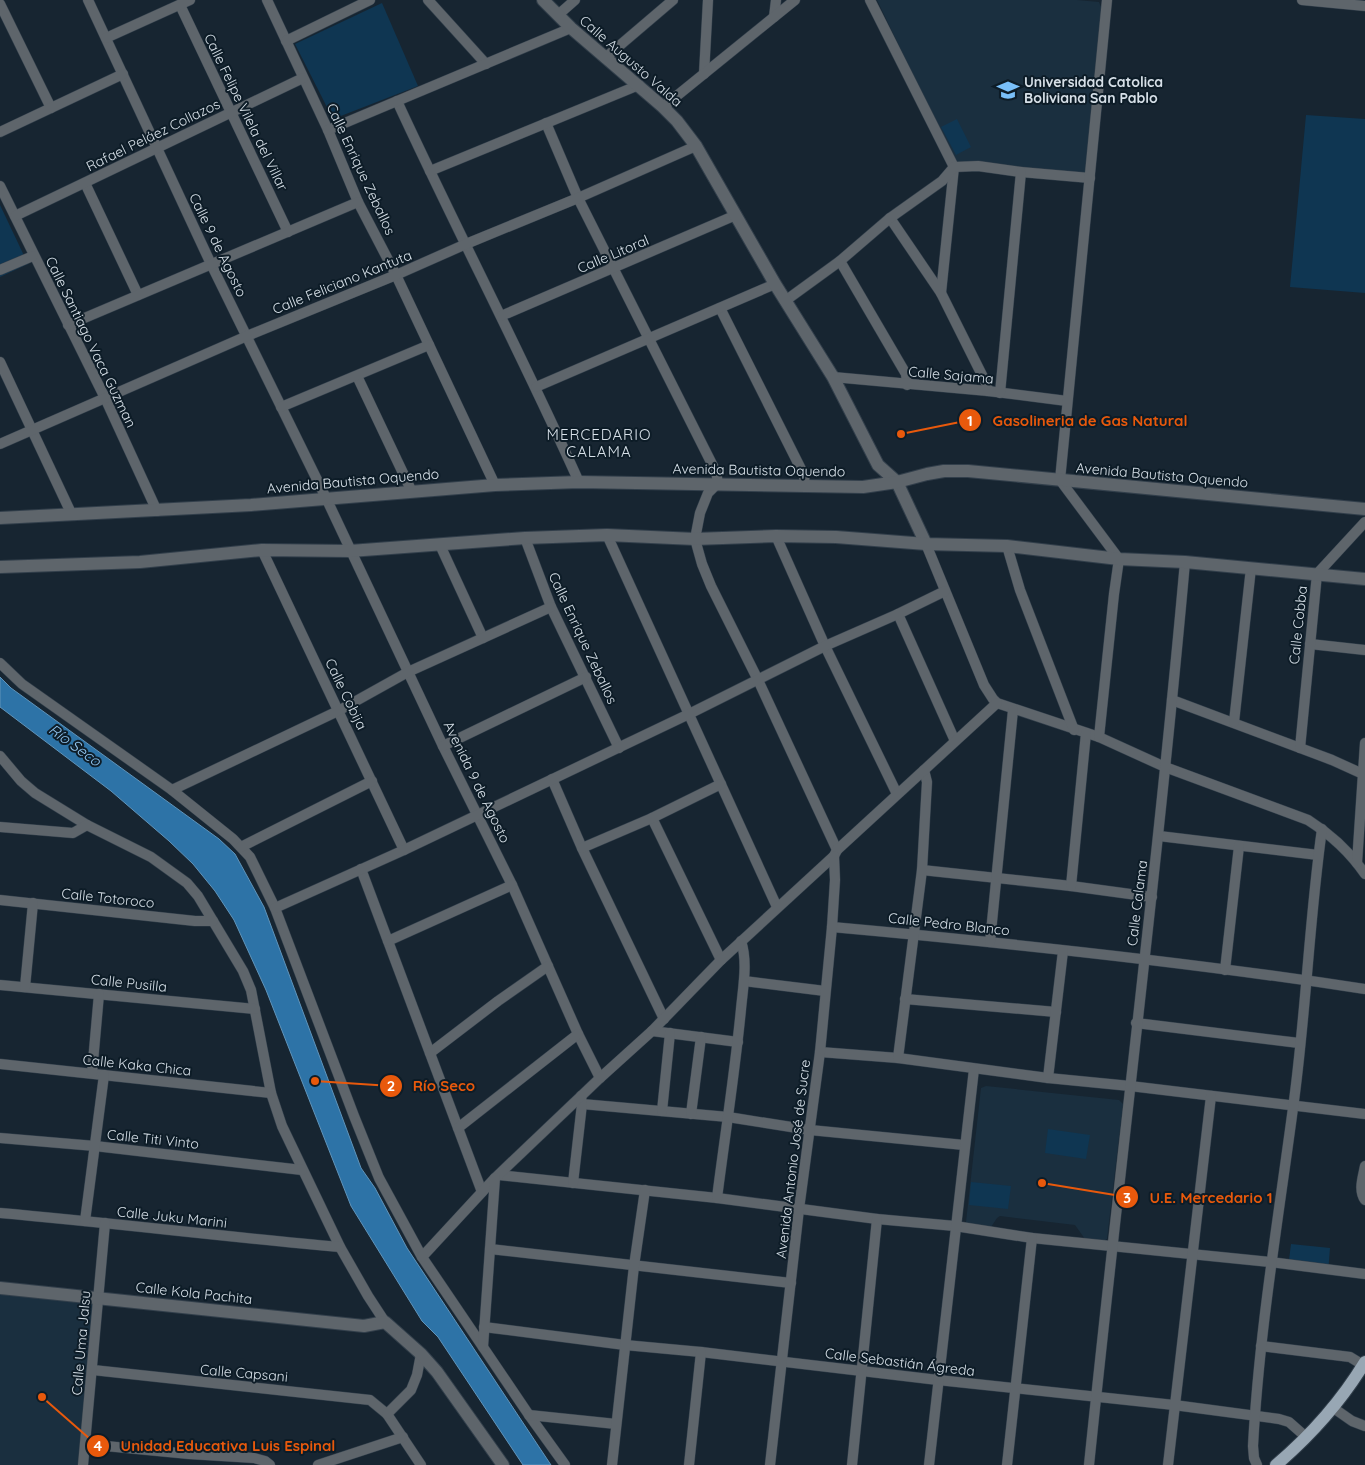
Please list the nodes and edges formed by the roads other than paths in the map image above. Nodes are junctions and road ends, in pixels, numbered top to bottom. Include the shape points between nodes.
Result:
1 (88, 0) edge
2 (190, 0) edge
3 (267, 0) edge
4 (370, 0) edge
5 (428, 0) edge
6 (543, 0) edge
7 (575, 0) edge
8 (673, 0) edge
9 (708, 0) edge
10 (776, 0) edge
11 (795, 0) edge
12 (870, 0) edge
13 (1107, 0) edge
14 (1302, 0) edge
15 (0, 1) edge
16 (356, 3) edge
17 (180, 5) junction
18 (1365, 6) edge
19 (558, 15) junction
20 (774, 17) junction
21 (571, 28) junction
22 (106, 38) junction
23 (286, 41) junction
24 (605, 58) junction
25 (486, 64) junction
26 (123, 74) junction
27 (704, 74) junction
28 (303, 78) junction
29 (639, 85) junction
30 (398, 101) junction
31 (663, 107) junction
32 (51, 108) junction
33 (232, 112) junction
34 (546, 123) junction
35 (328, 130) junction
36 (0, 132) edge
37 (696, 146) junction
38 (157, 148) junction
39 (954, 167) junction
40 (430, 171) junction
41 (1022, 172) junction
42 (1090, 178) junction
43 (85, 182) junction
44 (0, 186) edge
45 (578, 198) junction
46 (358, 202) junction
47 (736, 215) junction
48 (14, 216) junction
49 (890, 218) junction
50 (288, 232) junction
51 (466, 244) junction
52 (33, 256) junction
53 (840, 261) junction
54 (211, 264) junction
55 (613, 269) junction
56 (0, 270) edge
57 (396, 275) junction
58 (775, 284) junction
59 (941, 293) junction
60 (138, 295) junction
61 (786, 301) junction
62 (720, 308) junction
63 (501, 316) junction
64 (68, 325) junction
65 (247, 336) junction
66 (648, 337) junction
67 (429, 345) junction
68 (0, 362) edge
69 (357, 376) junction
70 (833, 377) junction
71 (907, 385) junction
72 (536, 386) junction
73 (988, 391) junction
74 (1000, 393) junction
75 (105, 398) junction
76 (1067, 401) junction
77 (281, 407) junction
78 (33, 430) junction
79 (0, 444) edge
80 (1060, 480) junction
81 (579, 482) junction
82 (897, 482) junction
83 (718, 483) junction
84 (495, 484) junction
85 (805, 486) junction
86 (412, 492) junction
87 (327, 500) junction
88 (1365, 509) edge
89 (157, 511) junction
90 (72, 515) junction
91 (0, 518) edge
92 (1365, 522) edge
93 (607, 535) junction
94 (776, 536) junction
95 (525, 538) junction
96 (695, 539) junction
97 (926, 544) junction
98 (440, 545) junction
99 (1007, 546) junction
100 (262, 550) junction
101 (350, 551) junction
102 (1119, 559) junction
103 (1185, 562) junction
104 (0, 567) edge
105 (1250, 568) junction
106 (1317, 574) junction
107 (1365, 579) edge
108 (945, 591) junction
109 (551, 607) junction
110 (898, 614) junction
111 (483, 638) junction
112 (1310, 644) junction
113 (825, 646) junction
114 (1365, 650) edge
115 (0, 663) edge
116 (408, 672) junction
117 (586, 677) junction
118 (758, 680) junction
119 (1172, 700) junction
120 (997, 703) junction
121 (1013, 710) junction
122 (338, 711) junction
123 (689, 714) junction
124 (1234, 722) junction
125 (1074, 730) junction
126 (1086, 733) junction
127 (1099, 737) junction
128 (955, 741) junction
129 (1365, 743) edge
130 (443, 746) junction
131 (619, 748) junction
132 (1300, 748) junction
133 (0, 756) edge
134 (1165, 767) junction
135 (924, 770) junction
136 (1364, 775) edge
137 (552, 779) junction
138 (372, 781) junction
139 (721, 784) junction
140 (172, 790) junction
141 (897, 794) junction
142 (478, 814) junction
143 (652, 818) junction
144 (87, 824) junction
145 (0, 827) edge
146 (1322, 829) junction
147 (1159, 836) junction
148 (1239, 846) junction
149 (241, 847) junction
150 (582, 848) junction
151 (404, 850) junction
152 (836, 853) junction
153 (1318, 855) junction
154 (1357, 863) junction
155 (361, 869) junction
156 (922, 870) junction
157 (1365, 874) edge
158 (997, 878) junction
159 (512, 885) junction
160 (1071, 886) junction
161 (1152, 897) junction
162 (0, 900) edge
163 (33, 903) junction
164 (777, 907) junction
165 (275, 908) junction
166 (213, 921) junction
167 (832, 927) junction
168 (914, 934) junction
169 (388, 941) junction
170 (742, 941) junction
171 (990, 942) junction
172 (1063, 951) junction
173 (721, 960) junction
174 (1144, 960) junction
175 (548, 966) junction
176 (1226, 970) junction
177 (744, 980) junction
178 (1307, 980) junction
179 (0, 985) edge
180 (25, 987) junction
181 (1365, 989) edge
182 (825, 991) junction
183 (99, 994) junction
184 (905, 999) junction
185 (255, 1009) junction
186 (1056, 1012) junction
187 (664, 1018) junction
188 (1136, 1023) junction
189 (652, 1031) junction
190 (670, 1033) junction
191 (578, 1034) junction
192 (701, 1037) junction
193 (738, 1042) junction
194 (1299, 1043) junction
195 (820, 1052) junction
196 (430, 1053) junction
197 (898, 1058) junction
198 (0, 1064) edge
199 (974, 1069) junction
200 (92, 1073) junction
201 (104, 1075) junction
202 (600, 1078) junction
203 (1048, 1078) junction
204 (1130, 1086) junction
205 (271, 1093) junction
206 (1211, 1096) junction
207 (582, 1100) junction
208 (1293, 1106) junction
209 (662, 1111) junction
210 (691, 1114) junction
211 (1365, 1114) edge
212 (728, 1117) junction
213 (458, 1128) junction
214 (810, 1130) junction
215 (0, 1138) edge
216 (964, 1145) junction
217 (95, 1146) junction
218 (1365, 1166) edge
219 (302, 1170) junction
220 (497, 1176) junction
221 (573, 1183) junction
222 (645, 1190) junction
223 (482, 1192) junction
224 (718, 1198) junction
225 (1365, 1200) edge
226 (799, 1209) junction
227 (0, 1213) edge
228 (878, 1219) junction
229 (85, 1221) junction
230 (105, 1223) junction
231 (955, 1226) junction
232 (1032, 1238) junction
233 (340, 1247) junction
234 (1112, 1247) junction
235 (490, 1249) junction
236 (1193, 1255) junction
237 (422, 1257) junction
238 (1270, 1262) junction
239 (634, 1266) junction
240 (1365, 1274) edge
241 (791, 1283) junction
242 (0, 1288) edge
243 (99, 1297) junction
244 (385, 1322) junction
245 (484, 1327) junction
246 (625, 1346) junction
247 (1261, 1346) junction
248 (483, 1347) junction
249 (701, 1352) junction
250 (421, 1354) junction
251 (783, 1362) junction
252 (1364, 1363) edge
253 (93, 1370) junction
254 (861, 1370) junction
255 (938, 1380) junction
256 (1016, 1389) junction
257 (1096, 1398) junction
258 (1174, 1405) junction
259 (1332, 1407) junction
260 (387, 1414) junction
261 (529, 1415) junction
262 (1254, 1416) junction
263 (616, 1424) junction
264 (1365, 1426) edge
265 (403, 1437) junction
266 (1306, 1437) junction
267 (85, 1444) junction
268 (83, 1465) edge
269 (270, 1465) edge
270 (318, 1465) edge
271 (421, 1465) edge
272 (503, 1465) edge
273 (566, 1465) edge
274 (612, 1465) edge
275 (689, 1465) edge
276 (770, 1465) edge
277 (852, 1465) edge
278 (928, 1465) edge
279 (1007, 1465) edge
280 (1089, 1465) edge
281 (1168, 1465) edge
282 (1257, 1465) edge
283 (1276, 1465) edge

1 - 22 street, Calle 9 de Agosto
2 - 17 street
3 - 23 street, Calle Enrique Zeballos
4 - 16 street
5 - 25 street
6 - 19 street, Calle Augusto Valda
7 - 19 street
8 - 24 street
9 - 27 street
10 - 20 street
11 - 20 street
12 - 39 street
13 - 42 street
14 - 18 street
15 - 32 street
16 - 23 street
17 - 22 street
17 - 33 street, Calle Felipe Vilela del Villar
19 - 21 street, Calle Augusto Valda
20 - 27 street
21 - 24 street, Calle Augusto Valda
21 - 25 street
22 - 26 street, Calle 9 de Agosto
23 - 28 street, Calle Enrique Zeballos
24 - 29 street, Calle Augusto Valda
25 - 30 street
26 - 32 street
26 - 38 street, Calle 9 de Agosto
27 - 31 street
28 - 33 street, Rafael Peláez Collazos
28 - 35 street, Calle Enrique Zeballos
29 - 31 street, Calle Augusto Valda
29 - 34 street
30 - 35 street
30 - 40 street
31 - 37 street, Calle Augusto Valda
32 - 36 street
33 - 38 street, Rafael Peláez Collazos
33 - 50 street, Calle Felipe Vilela del Villar
34 - 40 street
34 - 45 street
35 - 46 street, Calle Enrique Zeballos
37 - 45 street, Calle Feliciano Kantuta
37 - 47 street, Calle Augusto Valda
38 - 43 street, Rafael Peláez Collazos
38 - 54 street, Calle 9 de Agosto
39 - 41 street via 978,166
39 - 49 street via 942,180
39 - 59 street
40 - 51 street
41 - 42 street
41 - 74 street
42 - 76 street
43 - 48 street, Rafael Peláez Collazos
43 - 60 street
44 - 48 street, Calle Santiago Vaca Guzman
45 - 51 street, Calle Feliciano Kantuta
45 - 55 street
46 - 50 street
46 - 57 street, Calle Enrique Zeballos
47 - 55 street, Calle Litoral
47 - 58 street, Calle Augusto Valda
48 - 52 street, Calle Santiago Vaca Guzman
49 - 53 street
49 - 59 street
50 - 54 street
51 - 57 street, Calle Feliciano Kantuta
51 - 63 street
52 - 56 street
52 - 64 street, Calle Santiago Vaca Guzman
53 - 61 street
53 - 71 street via 906,374
54 - 60 street
54 - 65 street, Calle 9 de Agosto
55 - 63 street, Calle Litoral
55 - 66 street
57 - 65 street, Calle Feliciano Kantuta
57 - 67 street, Calle Enrique Zeballos
58 - 61 street, Calle Augusto Valda
58 - 62 street
59 - 73 street
60 - 64 street
61 - 70 street, Calle Augusto Valda
62 - 66 street
62 - 85 street via 804,475
63 - 72 street
64 - 75 street, Calle Santiago Vaca Guzman
65 - 75 street, Calle Feliciano Kantuta
65 - 77 street, Calle 9 de Agosto
66 - 72 street
66 - 83 street via 716,472
67 - 69 street
67 - 84 street, Calle Enrique Zeballos
68 - 78 street
69 - 77 street
69 - 86 street
70 - 71 street, Calle Sajama
70 - 82 street, Calle Augusto Valda via 878,465
71 - 73 street, Calle Sajama
72 - 81 street
73 - 74 street, Calle Sajama
74 - 76 street, Calle Sajama
75 - 78 street, Calle Feliciano Kantuta
75 - 89 street, Calle Santiago Vaca Guzman
76 - 80 street
77 - 87 street, Calle 9 de Agosto
78 - 79 street, Calle Feliciano Kantuta
78 - 90 street
80 - 82 street, Avenida Bautista Oquendo via 944,471
80 - 88 street, Avenida Bautista Oquendo
80 - 102 street
81 - 83 street, Avenida Bautista Oquendo
81 - 84 street, Avenida Bautista Oquendo
82 - 85 street, Avenida Bautista Oquendo via 863,487
82 - 97 street
83 - 85 street, Avenida Bautista Oquendo
83 - 96 street via 708,493
84 - 86 street, Avenida Bautista Oquendo
86 - 87 street, Avenida Bautista Oquendo
87 - 89 street, Avenida Bautista Oquendo
87 - 101 street, Avenida 9 de Agosto
89 - 90 street, Avenida Bautista Oquendo
90 - 91 street, Avenida Bautista Oquendo
92 - 106 street, Calle Cobba
93 - 95 street
93 - 96 street
93 - 123 street
94 - 96 street
94 - 97 street
94 - 113 street
95 - 98 street
95 - 109 street, Calle Enrique Zeballos
96 - 118 street via 711,586
97 - 99 street
97 - 108 street
98 - 101 street
98 - 111 street
99 - 102 street
99 - 125 street via 1020,590
100 - 101 street
100 - 104 street via 140,562
100 - 122 street, Calle Cobija
101 - 116 street, Avenida 9 de Agosto
102 - 103 street
102 - 127 street
103 - 105 street
103 - 119 street, Calle Calama
105 - 106 street
105 - 124 street
106 - 107 street
106 - 112 street, Calle Cobba
108 - 110 street
108 - 120 street via 984,685
109 - 111 street
109 - 117 street, Calle Enrique Zeballos
110 - 113 street
110 - 128 street
111 - 116 street
112 - 114 street
112 - 132 street, Calle Cobba
113 - 118 street
113 - 141 street
115 - 140 street via 22,684
116 - 122 street
116 - 130 street, Avenida 9 de Agosto
117 - 130 street
117 - 131 street, Calle Enrique Zeballos
118 - 123 street
118 - 152 street
119 - 124 street
119 - 134 street, Calle Calama
120 - 121 street
120 - 128 street
121 - 125 street
121 - 158 street
122 - 138 street, Calle Cobija
122 - 140 street
123 - 131 street
123 - 139 street
124 - 132 street
125 - 126 street
126 - 127 street
126 - 160 street
127 - 134 street
128 - 135 street
129 - 136 street
130 - 142 street, Avenida 9 de Agosto
131 - 137 street
132 - 136 street
133 - 144 street via 36,793
134 - 146 street via 1308,820
134 - 147 street, Calle Calama
135 - 141 street
135 - 156 street via 927,782
136 - 154 street
137 - 142 street
137 - 150 street
138 - 149 street
138 - 151 street, Calle Cobija
139 - 143 street
139 - 164 street
140 - 149 street
141 - 152 street
142 - 151 street
142 - 159 street, Avenida 9 de Agosto
143 - 150 street
143 - 173 street
144 - 145 street via 73,833
144 - 166 street via 172,871 198,896
146 - 153 street
146 - 154 street
147 - 148 street
147 - 161 street, Calle Calama
148 - 153 street
148 - 176 street
149 - 165 street via 250,857
150 - 187 street
151 - 155 street
152 - 164 street
152 - 167 street, Avenida Antonio José de Sucre
153 - 178 street
154 - 157 street
155 - 165 street
155 - 169 street
156 - 158 street
156 - 168 street
158 - 160 street
158 - 171 street
159 - 169 street
159 - 175 street, Avenida 9 de Agosto
160 - 161 street
161 - 174 street, Calle Calama
162 - 163 street, Calle Totoroco
163 - 166 street, Calle Totoroco
163 - 180 street
164 - 170 street
165 - 237 street via 379,1178
166 - 185 street via 243,971 252,990
167 - 168 street, Calle Pedro Blanco
167 - 182 street, Avenida Antonio José de Sucre
168 - 171 street, Calle Pedro Blanco
168 - 184 street
169 - 196 street
170 - 173 street
170 - 177 street
171 - 172 street, Calle Pedro Blanco
172 - 174 street, Calle Pedro Blanco
172 - 186 street
173 - 187 street
174 - 176 street, Calle Pedro Blanco
174 - 188 street, Calle Calama
175 - 191 street, Avenida 9 de Agosto
175 - 196 street
176 - 178 street, Calle Pedro Blanco
177 - 182 street
177 - 193 street
178 - 181 street, Calle Pedro Blanco
178 - 194 street
179 - 180 street, Calle Pusilla
180 - 183 street, Calle Pusilla
182 - 195 street, Avenida Antonio José de Sucre
183 - 185 street, Calle Pusilla
183 - 200 street
184 - 186 street
184 - 197 street
185 - 205 street
186 - 203 street
187 - 189 street
188 - 194 street
188 - 204 street, Calle Calama
189 - 190 street
189 - 202 street
190 - 192 street
190 - 209 street
191 - 202 street, Avenida 9 de Agosto
191 - 213 street
192 - 193 street
192 - 210 street
193 - 212 street
194 - 208 street
195 - 197 street
195 - 214 street, Avenida Antonio José de Sucre
196 - 213 street
197 - 199 street
198 - 200 street, Calle Kaka Chica
199 - 203 street
199 - 216 street
200 - 201 street, Calle Kaka Chica
201 - 205 street, Calle Kaka Chica
201 - 217 street
202 - 207 street
203 - 204 street
204 - 206 street
204 - 234 street, Calle Calama
205 - 219 street
206 - 208 street
206 - 236 street
207 - 209 street
207 - 220 street
207 - 221 street
208 - 211 street
208 - 238 street
209 - 210 street
210 - 212 street
212 - 214 street
212 - 224 street
213 - 223 street
214 - 216 street
214 - 226 street, Avenida Antonio José de Sucre
215 - 217 street, Calle Titi Vinto
216 - 231 street
217 - 219 street, Calle Titi Vinto
217 - 229 street
218 - 225 street via 1362,1195
219 - 233 street
220 - 221 street
220 - 223 street
220 - 235 street
221 - 222 street
222 - 224 street
222 - 239 street
223 - 237 street
224 - 226 street
226 - 228 street
226 - 241 street, Avenida Antonio José de Sucre
227 - 229 street, Calle Juku Marini
228 - 231 street
228 - 254 street
229 - 230 street, Calle Juku Marini
230 - 233 street, Calle Juku Marini
230 - 243 street, Calle Uma Jalsu
231 - 232 street
231 - 255 street
232 - 234 street
232 - 256 street
233 - 244 street
234 - 236 street
234 - 257 street, Calle Calama
235 - 239 street
235 - 245 street
236 - 238 street
236 - 258 street
237 - 248 street
238 - 240 street
238 - 247 street
239 - 241 street
239 - 246 street
241 - 251 street, Avenida Antonio José de Sucre
242 - 243 street, Calle Kola Pachita
243 - 244 street, Calle Kola Pachita via 364,1326
243 - 253 street, Calle Uma Jalsu
244 - 250 street
245 - 246 street, Calle Sebastián Ágreda
245 - 248 street
246 - 249 street, Calle Sebastián Ágreda
246 - 263 street
247 - 252 street via 1350,1357
247 - 262 street
248 - 261 street
249 - 251 street, Calle Sebastián Ágreda
249 - 275 street
250 - 260 street via 411,1390
250 - 272 street via 438,1372
251 - 254 street, Calle Sebastián Ágreda
251 - 276 street, Avenida Antonio José de Sucre
252 - 259 main road
253 - 260 street, Calle Capsani via 370,1400
253 - 267 street, Calle Uma Jalsu
254 - 255 street, Calle Sebastián Ágreda
254 - 277 street
255 - 256 street, Calle Sebastián Ágreda
255 - 278 street
256 - 257 street, Calle Sebastián Ágreda
256 - 279 street
257 - 258 street, Calle Sebastián Ágreda
257 - 280 street, Calle Calama
258 - 262 street, Calle Sebastián Ágreda
258 - 281 street
259 - 264 street
259 - 266 main road
260 - 265 street, Calle Capsani
261 - 263 street
261 - 273 street
262 - 266 street, Calle Sebastián Ágreda via 1289,1422
262 - 282 street via 1253,1446
263 - 274 street
265 - 270 street
265 - 271 street, Calle Capsani
266 - 283 main road
267 - 268 street, Calle Uma Jalsu
267 - 269 street via 254,1458

